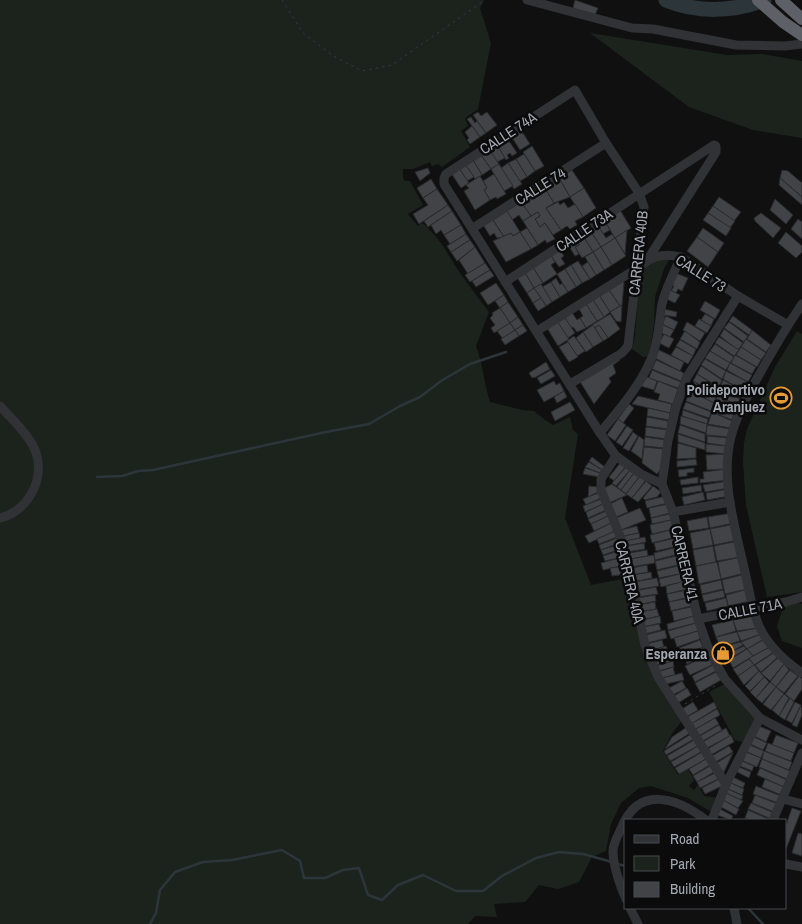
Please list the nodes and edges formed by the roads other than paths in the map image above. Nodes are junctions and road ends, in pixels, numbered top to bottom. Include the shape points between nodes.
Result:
1 (527, 0) edge
2 (758, 0) edge
3 (781, 0) edge
4 (797, 15) edge
5 (802, 35) edge
6 (802, 44) edge
7 (575, 90) joint
8 (606, 144) junction
9 (639, 193) junction
10 (472, 228) junction
11 (681, 257) junction
12 (648, 259) junction
13 (636, 270) junction
14 (506, 282) junction
15 (738, 296) junction
16 (802, 304) edge
17 (788, 325) junction
18 (537, 331) junction
19 (570, 384) junction
20 (0, 406) edge
21 (600, 433) junction
22 (616, 456) junction
23 (662, 484) junction
24 (730, 502) junction
25 (673, 512) junction
26 (0, 518) edge
27 (802, 598) edge
28 (753, 607) junction
29 (698, 618) junction
30 (802, 673) edge
31 (760, 718) junction
32 (802, 740) edge
33 (802, 752) edge
34 (726, 784) junction
35 (783, 799) junction
36 (802, 804) edge
37 (625, 819) edge
38 (704, 819) edge
39 (712, 819) edge
40 (773, 819) edge
41 (624, 820) edge
42 (787, 864) edge
43 (802, 867) edge
44 (624, 895) edge
45 (630, 909) edge
46 (734, 909) edge
47 (638, 924) edge
48 (737, 924) edge

1 - 6 street via 632,28 736,45
2 - 5 highway
3 - 4 highway
7 - 8 street, CARRERA 40B
7 - 10 street, CALLE 74A via 446,174 444,184
8 - 9 street, CARRERA 40B
8 - 10 street, CALLE 74
9 - 12 street, CALLE 73A via 714,145 717,148
9 - 13 street, CARRERA 40B via 644,206
9 - 14 street, CALLE 73A
10 - 14 street
11 - 12 street, CALLE 73 via 670,254
11 - 15 street, CALLE 73
11 - 21 street via 666,289 652,358 622,406
12 - 13 street
13 - 18 street
13 - 19 street, CARRERA 40B via 628,346 622,353
14 - 18 street
15 - 17 street, CALLE 73
15 - 23 street, CARRERA 41 via 687,377 668,441
16 - 17 street
17 - 24 street via 738,415 730,438 727,467
18 - 19 street
19 - 21 street
20 - 26 street via 33,446 39,466 36,485 26,503 10,516
21 - 22 street
22 - 23 street
22 - 34 street, CARRERA 40A via 601,479 601,490 626,555 645,645 658,677
23 - 25 street, CARRERA 41
24 - 25 street
24 - 28 street
25 - 29 street, CARRERA 41
27 - 28 street, CALLE 71A
28 - 29 street, CALLE 71A
28 - 30 street via 759,627 772,646
29 - 31 street, CARRERA 41 via 710,653 725,679
31 - 32 street
31 - 34 street
33 - 35 street
34 - 39 street
35 - 36 street
35 - 40 street
37 - 38 street via 636,805 665,799 685,806
41 - 44 street via 613,850
42 - 43 street
45 - 47 street
46 - 48 street

